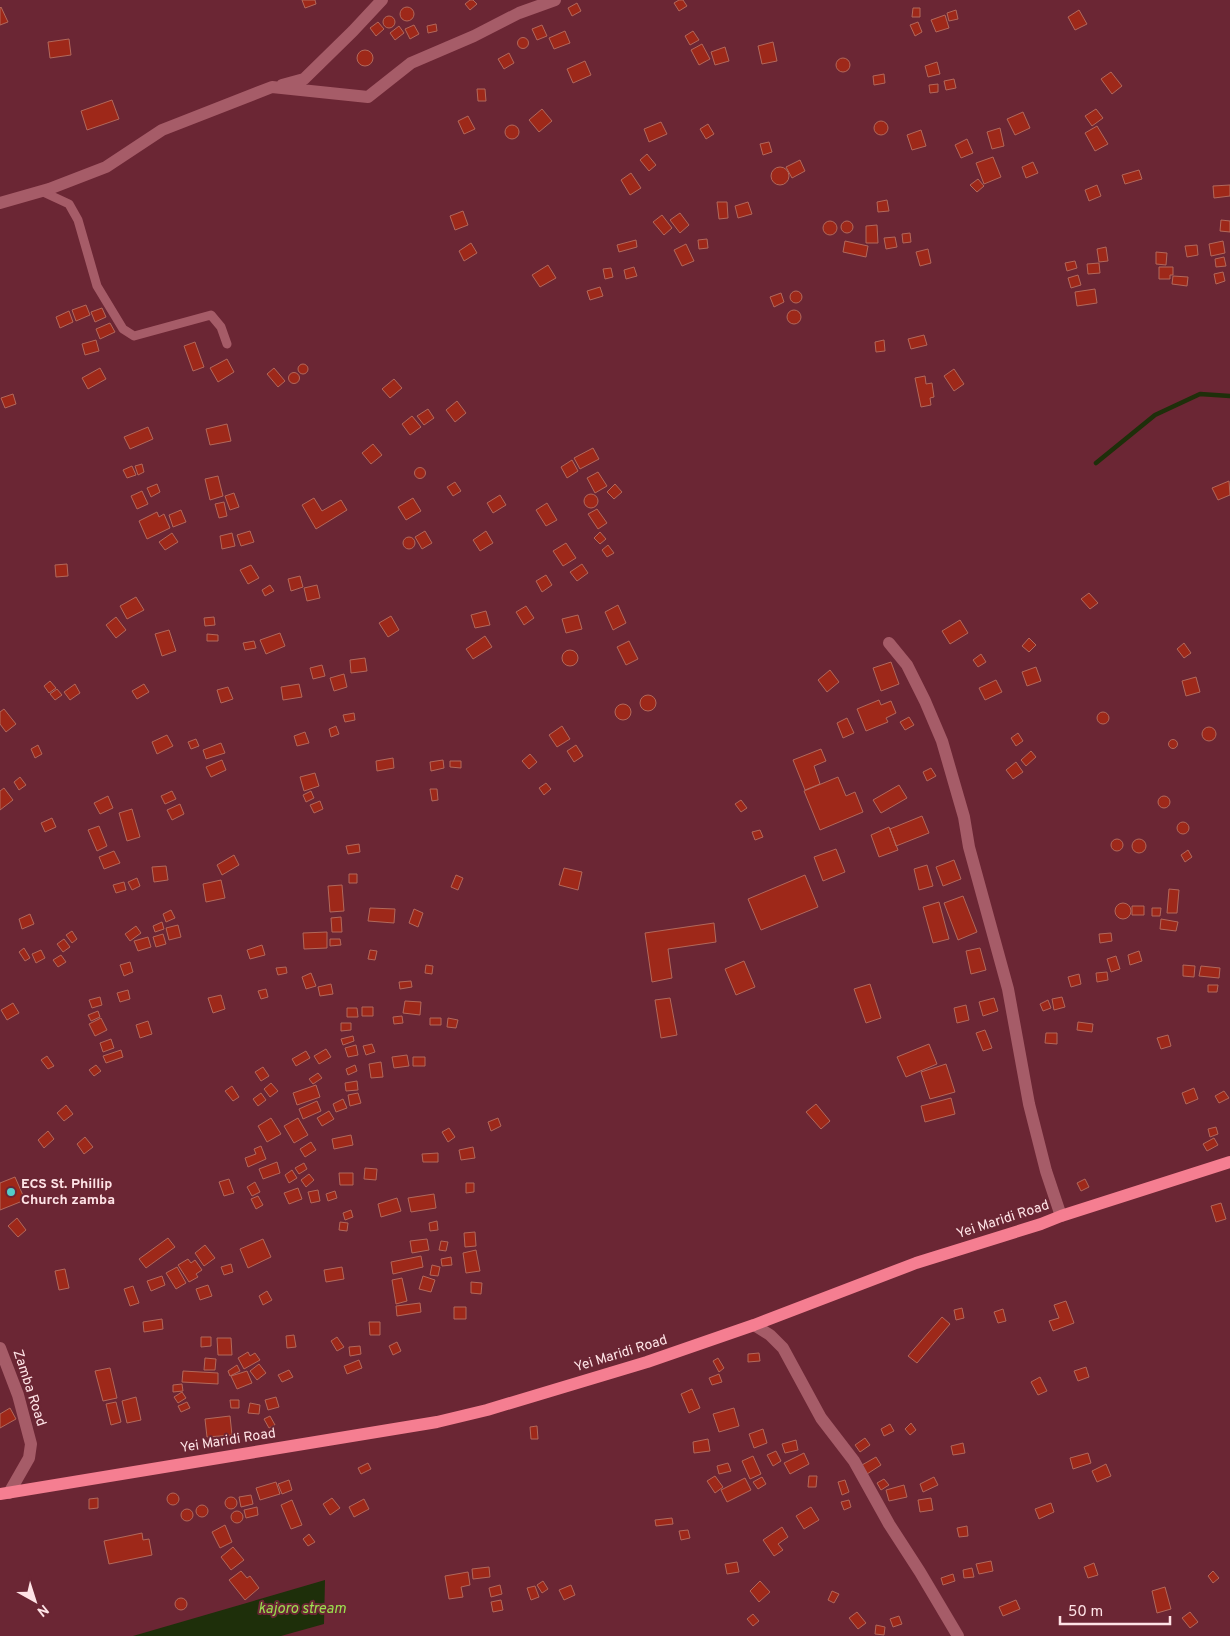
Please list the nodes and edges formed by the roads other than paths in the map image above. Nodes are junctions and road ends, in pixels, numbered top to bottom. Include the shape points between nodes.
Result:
1 (382, 0) edge
2 (555, 0) edge
3 (272, 87) junction
4 (41, 191) junction
5 (0, 203) edge
6 (227, 344) dead end
7 (889, 643) dead end
8 (1230, 1162) edge
9 (1061, 1216) junction
10 (754, 1325) junction
11 (0, 1348) edge
12 (5, 1494) edge
13 (958, 1636) edge

1 - 3 street via 304,79
2 - 3 street via 519,13 411,63 368,97
3 - 4 street via 162,130 106,167
4 - 5 street
4 - 6 lane via 69,204 78,220 98,286 123,329 134,336 210,315 221,327
7 - 9 street via 907,665 942,741 1008,989 1029,1104
8 - 9 main road, Yei Maridi Road
9 - 10 main road, Yei Maridi Road via 916,1263
10 - 12 main road, Yei Maridi Road via 648,1362 437,1422
10 - 13 street via 783,1348 821,1418 854,1461
11 - 12 street, Zamba Road via 18,1395 31,1444 29,1458

